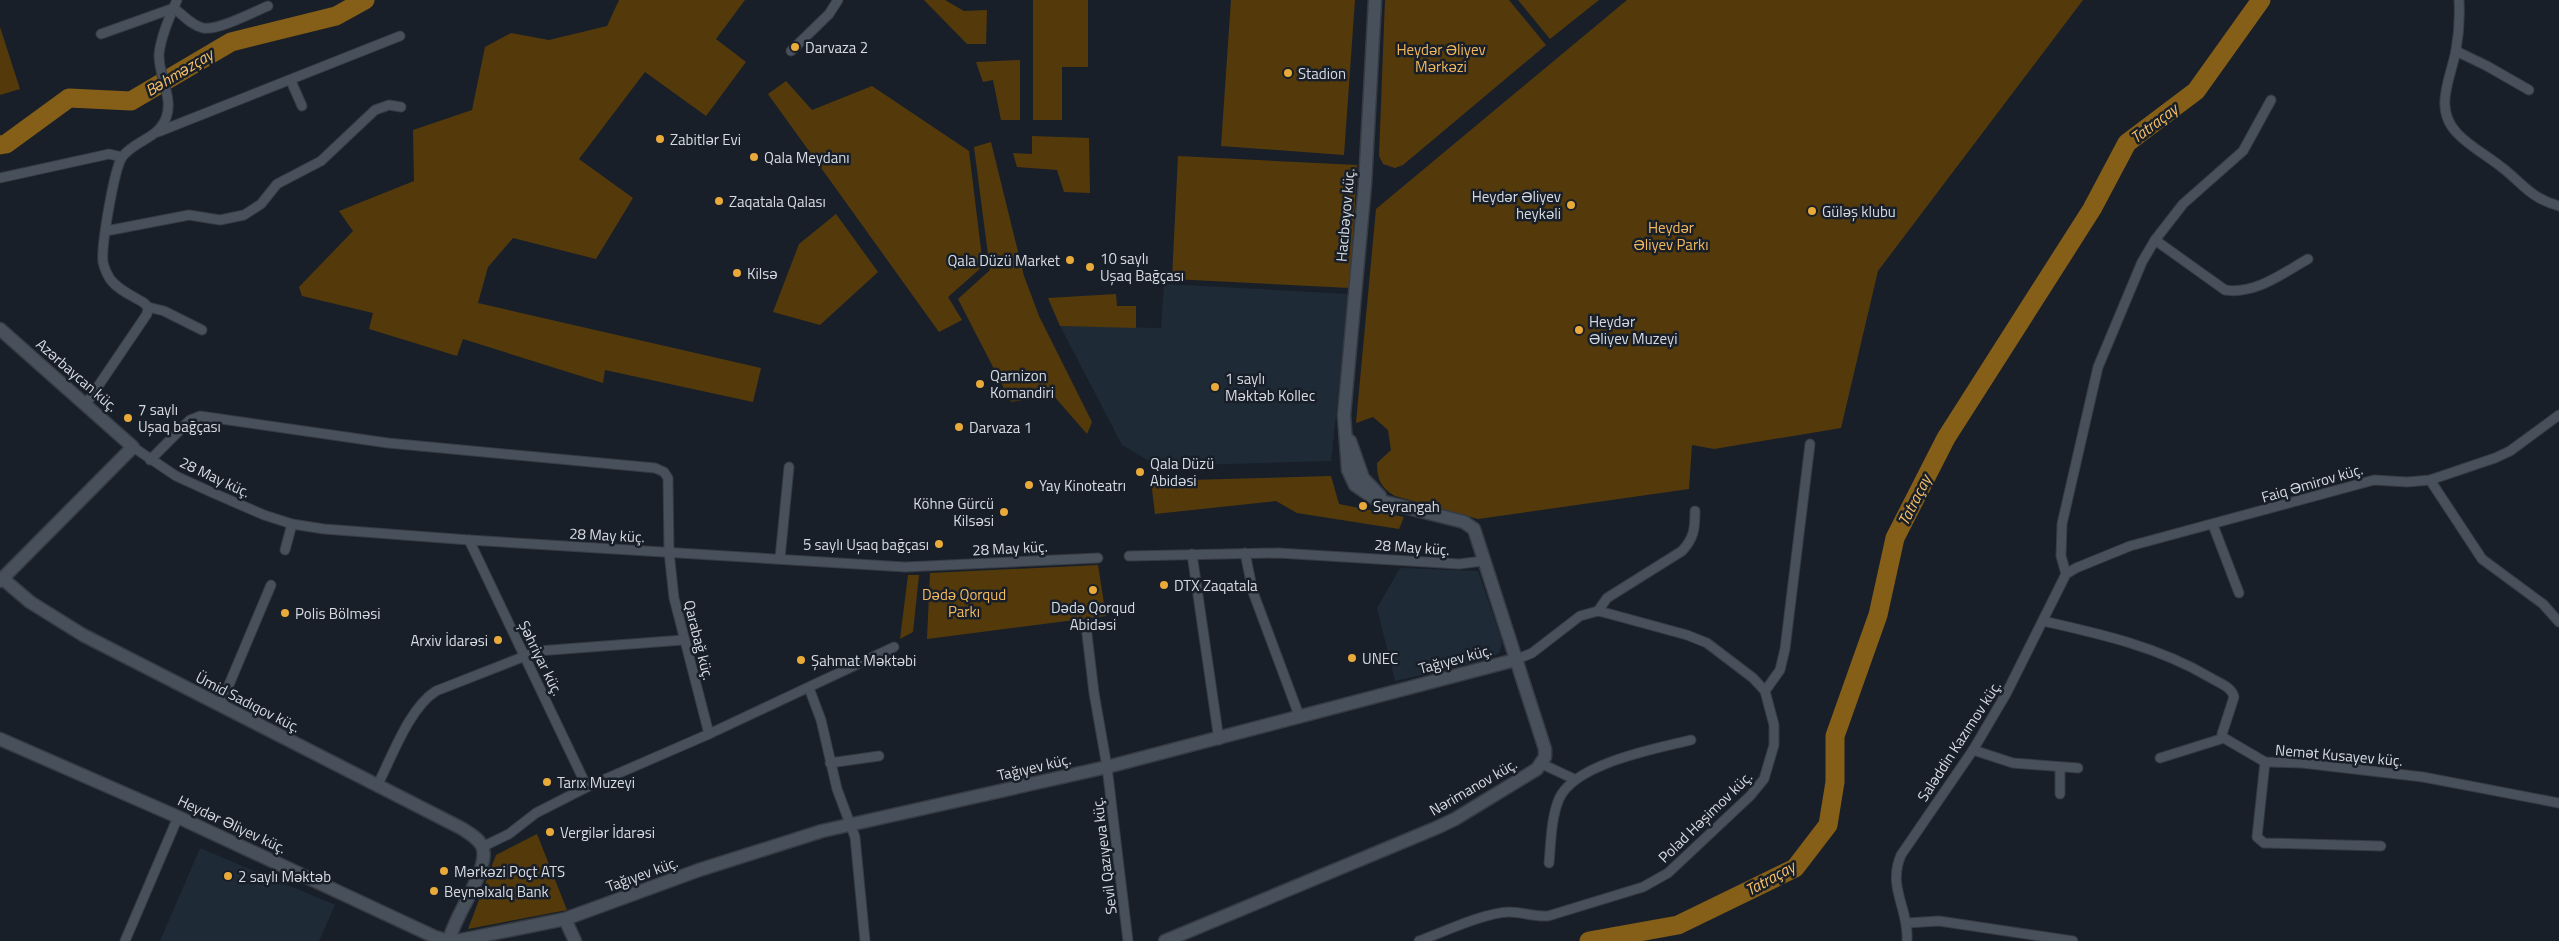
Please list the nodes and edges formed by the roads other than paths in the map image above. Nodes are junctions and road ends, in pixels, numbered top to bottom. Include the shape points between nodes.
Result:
1 (838, 0) edge
2 (1374, 0) edge
3 (2459, 0) edge
4 (175, 4) edge
5 (268, 6) dead end
6 (101, 34) dead end
7 (400, 36) dead end
8 (791, 50) dead end
9 (2456, 51) junction
10 (291, 81) junction
11 (2529, 90) dead end
12 (2271, 100) dead end
13 (302, 106) dead end
14 (401, 107) dead end
15 (158, 132) junction
16 (122, 158) junction
17 (0, 178) edge
18 (2559, 206) edge
19 (106, 231) junction
20 (2155, 240) junction
21 (2308, 259) dead end
22 (148, 307) junction
23 (0, 329) edge
24 (202, 330) dead end
25 (86, 404) junction
26 (2559, 415) edge
27 (1810, 444) dead end
28 (133, 446) junction
29 (150, 460) junction
30 (789, 467) dead end
31 (2430, 480) junction
32 (1695, 511) dead end
33 (292, 524) junction
34 (2213, 525) junction
35 (469, 540) junction
36 (286, 550) dead end
37 (669, 552) junction
38 (1245, 553) junction
39 (1192, 554) junction
40 (1128, 556) dead end
41 (780, 558) junction
42 (1098, 558) dead end
43 (1483, 561) junction
44 (2066, 574) junction
45 (1, 579) edge
46 (272, 585) dead end
47 (2239, 593) dead end
48 (1598, 611) junction
49 (2042, 621) junction
50 (2559, 622) edge
51 (1086, 626) dead end
52 (683, 640) junction
53 (894, 647) dead end
54 (524, 655) junction
55 (1515, 660) junction
56 (809, 688) junction
57 (1765, 691) junction
58 (220, 706) junction
59 (1300, 718) junction
60 (709, 734) junction
61 (2224, 738) junction
62 (0, 739) edge
63 (1219, 740) junction
64 (1691, 740) dead end
65 (1973, 750) junction
66 (879, 756) dead end
67 (2160, 758) dead end
68 (2265, 762) junction
69 (830, 763) junction
70 (1542, 764) junction
71 (1107, 767) junction
72 (2060, 768) junction
73 (2078, 768) dead end
74 (1574, 779) junction
75 (377, 786) junction
76 (587, 787) junction
77 (2060, 794) dead end
78 (2559, 804) edge
79 (178, 817) junction
80 (850, 824) junction
81 (482, 846) junction
82 (2381, 846) dead end
83 (1549, 863) dead end
84 (565, 919) junction
85 (1907, 923) junction
86 (125, 941) edge
87 (449, 941) edge
88 (575, 941) edge
89 (865, 941) edge
90 (1128, 941) edge
91 (1165, 941) edge
92 (1419, 941) edge
93 (1906, 941) edge
94 (2073, 941) edge

1 - 8 street via 829,14
2 - 43 street, Hacıbəyov küç. via 1365,184 1344,415 1348,470 1355,485 1370,496 1470,525 1477,536
3 - 9 street
4 - 5 street via 191,22 205,28
4 - 6 street
4 - 15 street via 159,55 168,99 167,116
7 - 10 street
9 - 11 street
9 - 18 street via 2445,88 2450,124 2456,133 2505,169 2527,191 2544,202
10 - 13 street
10 - 15 street
12 - 20 street via 2243,151 2183,204
14 - 19 street via 389,105 376,110 320,161 277,184 261,204 244,215 220,220 189,215
15 - 16 street
16 - 17 street via 109,154
16 - 19 street via 116,171
19 - 22 street via 103,261 107,273 116,285
20 - 21 street via 2225,290 2238,292 2269,282
20 - 44 street via 2142,262 2098,367 2062,524 2061,556
22 - 24 street via 164,311
22 - 25 street via 145,320
23 - 25 street, Azərbaycan küç.
25 - 28 street, Azərbaycan küç.
26 - 31 street, Faiq Əmirov küç. via 2510,451
27 - 57 street via 1785,649 1780,670
28 - 29 street, 28 May küç.
28 - 45 street
29 - 33 street, 28 May küç. via 211,492
29 - 37 street, Qarabağ küç. via 190,420 200,416 388,443 655,468 668,478
30 - 41 street
31 - 34 street, Faiq Əmirov küç. via 2374,480
31 - 50 street via 2482,559 2543,604
32 - 48 street via 1695,531 1682,551 1607,598
33 - 35 street, 28 May küç.
33 - 36 street
34 - 44 street, Faiq Əmirov küç. via 2130,546
34 - 47 street
35 - 37 street, 28 May küç.
35 - 54 street, Şəhriyar küç.
37 - 41 street, 28 May küç.
37 - 52 street, Qarabağ küç.
38 - 39 street, 28 May küç.
38 - 43 street, 28 May küç. via 1459,564
38 - 59 street via 1253,592
39 - 40 street, 28 May küç.
39 - 63 street
41 - 42 street, 28 May küç. via 923,567
43 - 55 street
44 - 49 street, Saləddin Kazımov küç.
45 - 58 street, Ümid Sadıqov küç. via 30,602 83,635
46 - 58 street
48 - 55 street via 1580,616 1532,653
48 - 57 street via 1697,639 1753,678
49 - 61 street via 2106,635 2164,654 2230,689 2234,697 2222,734
49 - 65 street, Saləddin Kazımov küç. via 2021,668
51 - 71 street, Sevil Qazıyeva küç.
52 - 54 street via 556,648
52 - 60 street, Qarabağ küç.
53 - 56 street
54 - 75 street via 426,698 416,709
54 - 76 street, Şəhriyar küç.
55 - 59 street, Tağıyev küç.
55 - 70 street via 1545,749
56 - 60 street
56 - 69 street
57 - 92 street, Polad Həşimov küç. via 1774,725 1774,745 1764,779 1668,873 1642,887 1548,916 1509,912 1495,914
58 - 75 street, Ümid Sadıqov küç.
59 - 63 street, Tağıyev küç.
60 - 76 street
61 - 67 street
61 - 68 street, Nemət Kusayev küç.
62 - 79 street, Heydər Əliyev küç.
63 - 71 street, Tağıyev küç.
64 - 74 street via 1626,756
65 - 72 street via 2013,763
65 - 85 street, Saləddin Kazımov küç. via 1909,842 1897,865 1896,889
66 - 69 street
68 - 78 street, Nemət Kusayev küç. via 2302,763 2423,778
68 - 82 street via 2259,840 2264,843
69 - 80 street
70 - 74 street
70 - 91 street, Nərimanov küç. via 1454,819
71 - 80 street, Tağıyev küç.
71 - 90 street, Sevil Qazıyeva küç.
72 - 73 street
72 - 77 street
74 - 83 street via 1559,799 1553,819
75 - 81 street, Ümid Sadıqov küç. via 461,828
76 - 81 street via 536,813 499,840
79 - 86 street
79 - 87 street, Heydər Əliyev küç. via 422,932
80 - 84 street, Tağıyev küç. via 699,870
80 - 89 street via 858,853
81 - 87 street via 483,863 453,925
84 - 87 street, Tağıyev küç.
84 - 88 street
85 - 93 street, Saləddin Kazımov küç.
85 - 94 street via 1939,921

